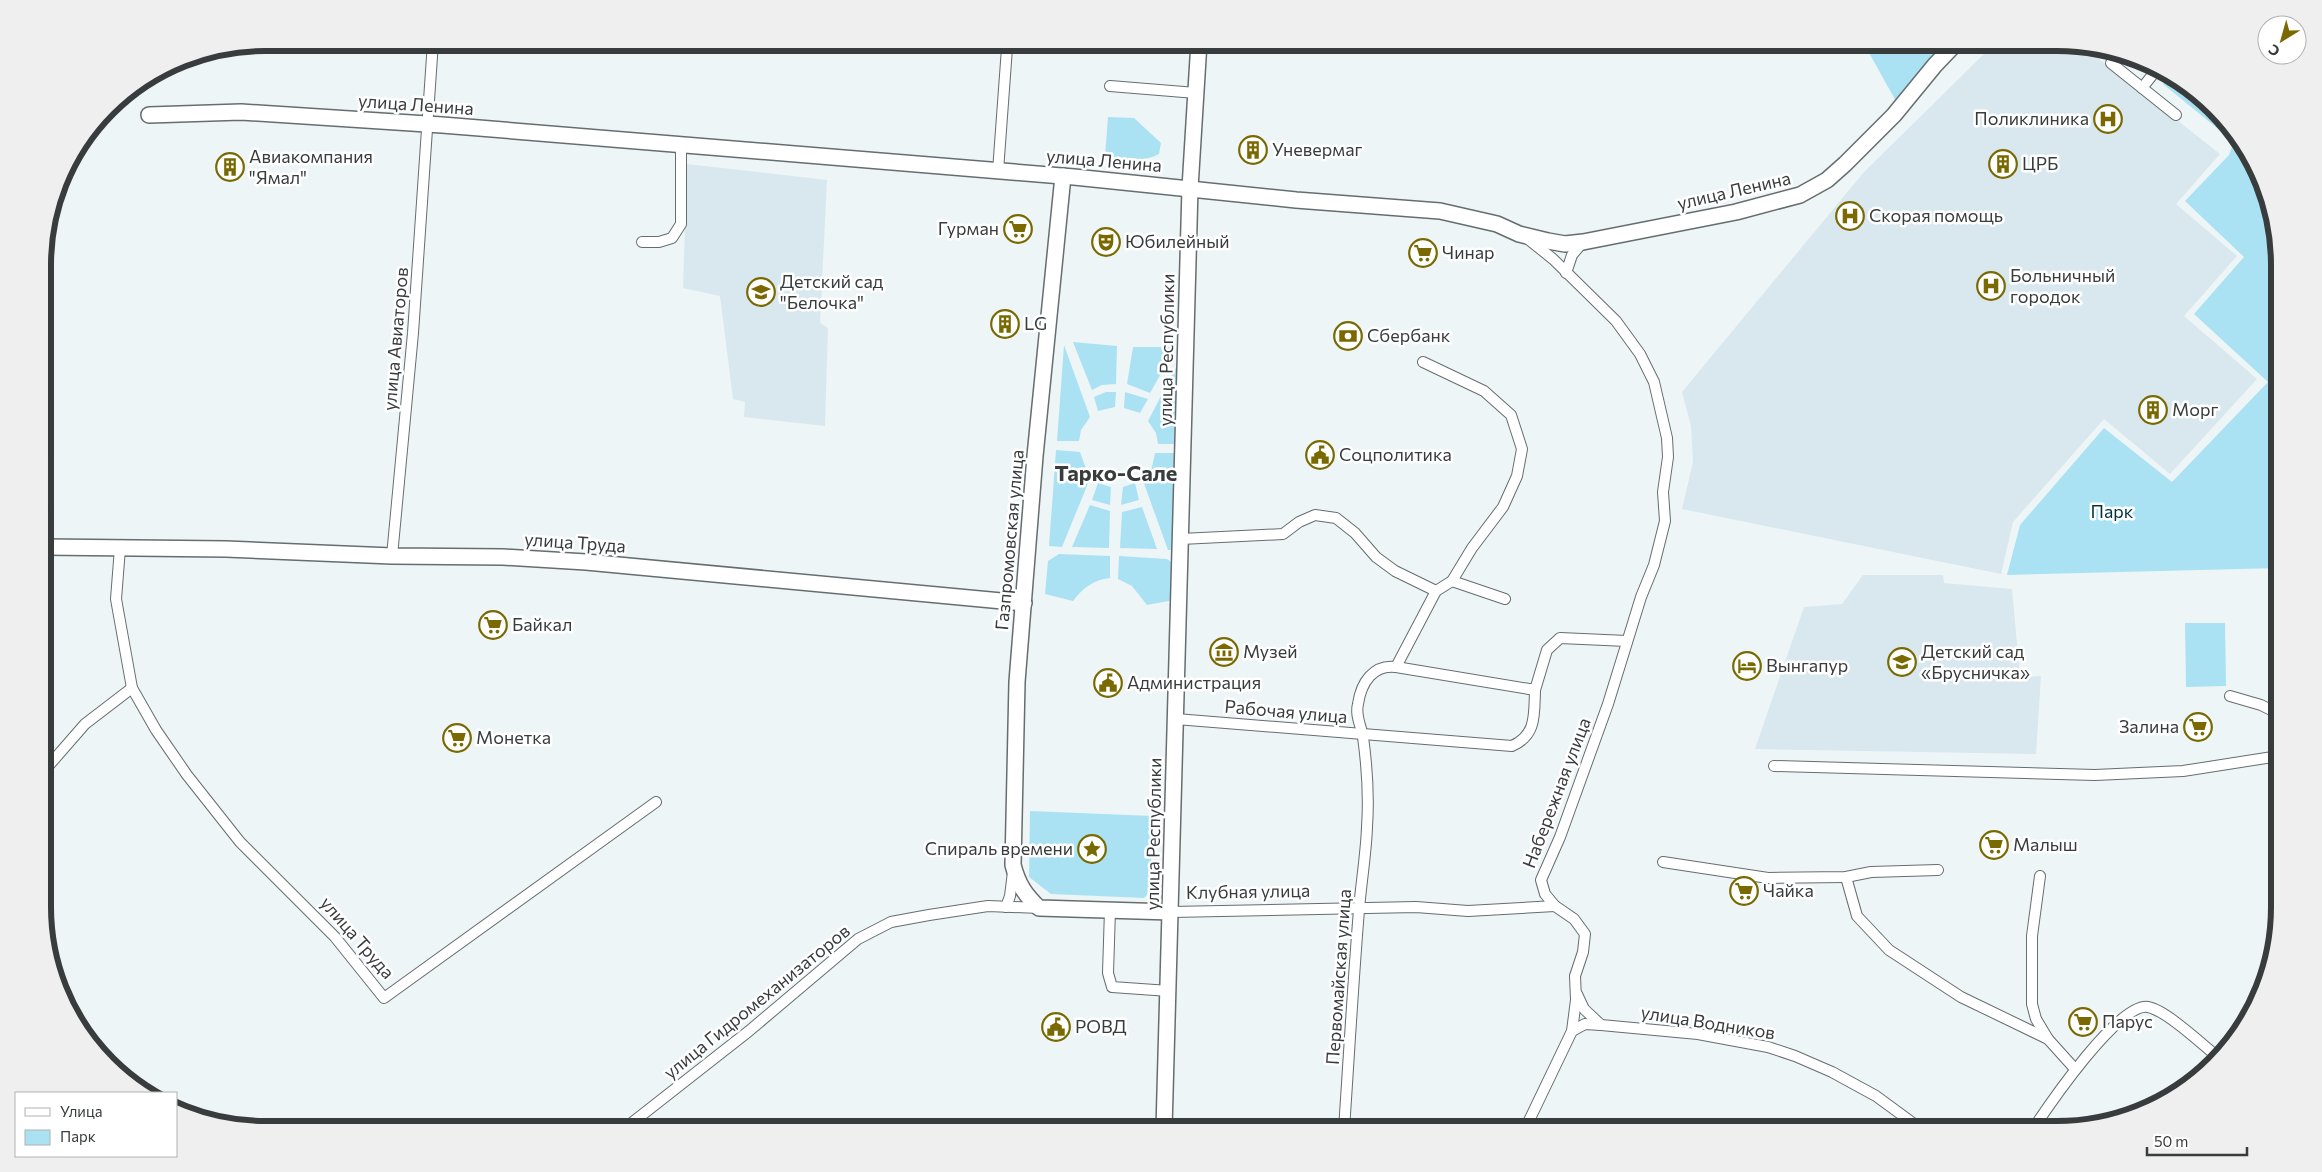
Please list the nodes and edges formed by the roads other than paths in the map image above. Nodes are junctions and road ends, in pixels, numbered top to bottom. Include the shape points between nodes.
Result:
1 (433, 51) edge
2 (1007, 51) edge
3 (1198, 51) edge
4 (1948, 51) edge
5 (2111, 63) dead end
6 (2153, 74) edge
7 (1110, 86) dead end
8 (2142, 88) junction
9 (1196, 93) junction
10 (149, 115) dead end
11 (2176, 115) dead end
12 (429, 124) junction
13 (681, 145) junction
14 (998, 171) junction
15 (1063, 176) junction
16 (1190, 188) junction
17 (1519, 234) junction
18 (642, 242) dead end
19 (1584, 242) junction
20 (1566, 273) junction
21 (1423, 362) dead end
22 (1181, 539) junction
23 (51, 547) edge
24 (120, 548) junction
25 (392, 556) junction
26 (1452, 581) junction
27 (1436, 591) junction
28 (1505, 598) dead end
29 (1024, 603) junction
30 (1627, 640) junction
31 (1396, 667) junction
32 (132, 688) junction
33 (1536, 690) junction
34 (2230, 696) dead end
35 (2271, 710) edge
36 (1176, 719) junction
37 (1363, 734) junction
38 (2271, 757) edge
39 (51, 763) edge
40 (1774, 766) dead end
41 (656, 802) dead end
42 (1663, 862) dead end
43 (1014, 865) junction
44 (1938, 870) dead end
45 (2040, 876) dead end
46 (1846, 877) junction
47 (1555, 906) junction
48 (1006, 907) junction
49 (1039, 908) junction
50 (1110, 910) junction
51 (1359, 910) junction
52 (1171, 912) junction
53 (1169, 992) junction
54 (1576, 992) junction
55 (1601, 1025) junction
56 (1572, 1031) junction
57 (2048, 1039) junction
58 (2213, 1053) edge
59 (2075, 1069) junction
60 (634, 1121) edge
61 (1164, 1121) edge
62 (1345, 1121) edge
63 (1529, 1121) edge
64 (1911, 1121) edge
65 (2039, 1121) edge

1 - 12 street, улица Авиаторов
2 - 14 street
3 - 9 street, улица Республики
4 - 19 street, улица Ленина via 1894,115 1845,164 1827,180 1800,195 1736,212
5 - 8 street
6 - 8 street
7 - 9 street
8 - 11 street
9 - 16 street, улица Республики
10 - 12 street, улица Ленина via 241,112
12 - 13 street, улица Ленина
12 - 25 street, улица Авиаторов
13 - 14 street, улица Ленина
13 - 18 street via 681,224 672,238
14 - 15 street, улица Ленина
15 - 16 street, улица Ленина
15 - 29 street, Газпромовская улица
16 - 17 street, улица Ленина via 1440,211 1497,224
16 - 22 street, улица Республики
17 - 19 street, улица Ленина via 1565,244
17 - 20 street, улица Ленина
19 - 20 street via 1572,255
20 - 30 street, улица Ленина via 1616,322 1640,354 1654,382 1667,438 1663,492 1665,521 1654,566
21 - 26 street via 1484,391 1511,415 1522,448 1517,476 1503,507
22 - 27 street via 1283,534 1315,515 1336,518 1356,533 1382,562
22 - 36 street, улица Республики
23 - 24 street, улица Труда
24 - 25 street, улица Труда
24 - 32 street, улица Труда via 116,598
25 - 29 street, улица Труда via 503,556 586,562
26 - 27 street
26 - 28 street
27 - 31 street
29 - 43 street, Газпромовская улица via 1017,682
30 - 33 street, Рабочая улица via 1560,638 1547,650
30 - 47 street, Набережная улица via 1608,704 1541,880 1545,894
31 - 33 street
31 - 37 street, Первомайская улица via 1387,666 1368,676 1357,705
32 - 39 street via 85,724
32 - 41 street, улица Труда via 182,768 240,842 335,937 384,998
33 - 37 street, Рабочая улица via 1534,720 1529,732 1522,742 1512,746
34 - 35 street
36 - 37 street, Рабочая улица
36 - 52 street, улица Республики
37 - 51 street, Первомайская улица via 1368,827
38 - 40 street via 2183,771 2095,775
42 - 46 street via 1768,878
43 - 48 street, Газпромовская улица
43 - 49 street via 1025,895
44 - 46 street via 1871,872
45 - 57 street via 2032,936 2032,1004 2036,1019
46 - 57 street via 1858,916 1889,950 1961,997
47 - 51 street, Клубная улица via 1468,911 1416,907
47 - 54 street, Набережная улица via 1574,919 1585,934 1575,976
48 - 49 street, улица Гидромеханизаторов
48 - 60 street, улица Гидромеханизаторов via 988,906 891,922 858,939 749,1031
49 - 50 street, Клубная улица
50 - 52 street, Клубная улица
50 - 53 street via 1108,973 1112,987
51 - 52 street, Клубная улица
51 - 62 street, Первомайская улица
52 - 53 street, улица Республики
53 - 61 street, улица Республики
54 - 55 street via 1584,1009
54 - 56 street, Набережная улица
55 - 56 street via 1585,1024
55 - 64 street, улица Водников via 1698,1034 1768,1047 1832,1072 1876,1096
56 - 63 street, Набережная улица
57 - 59 street
58 - 59 street via 2164,1014 2148,1007 2138,1009 2120,1021
59 - 65 street

